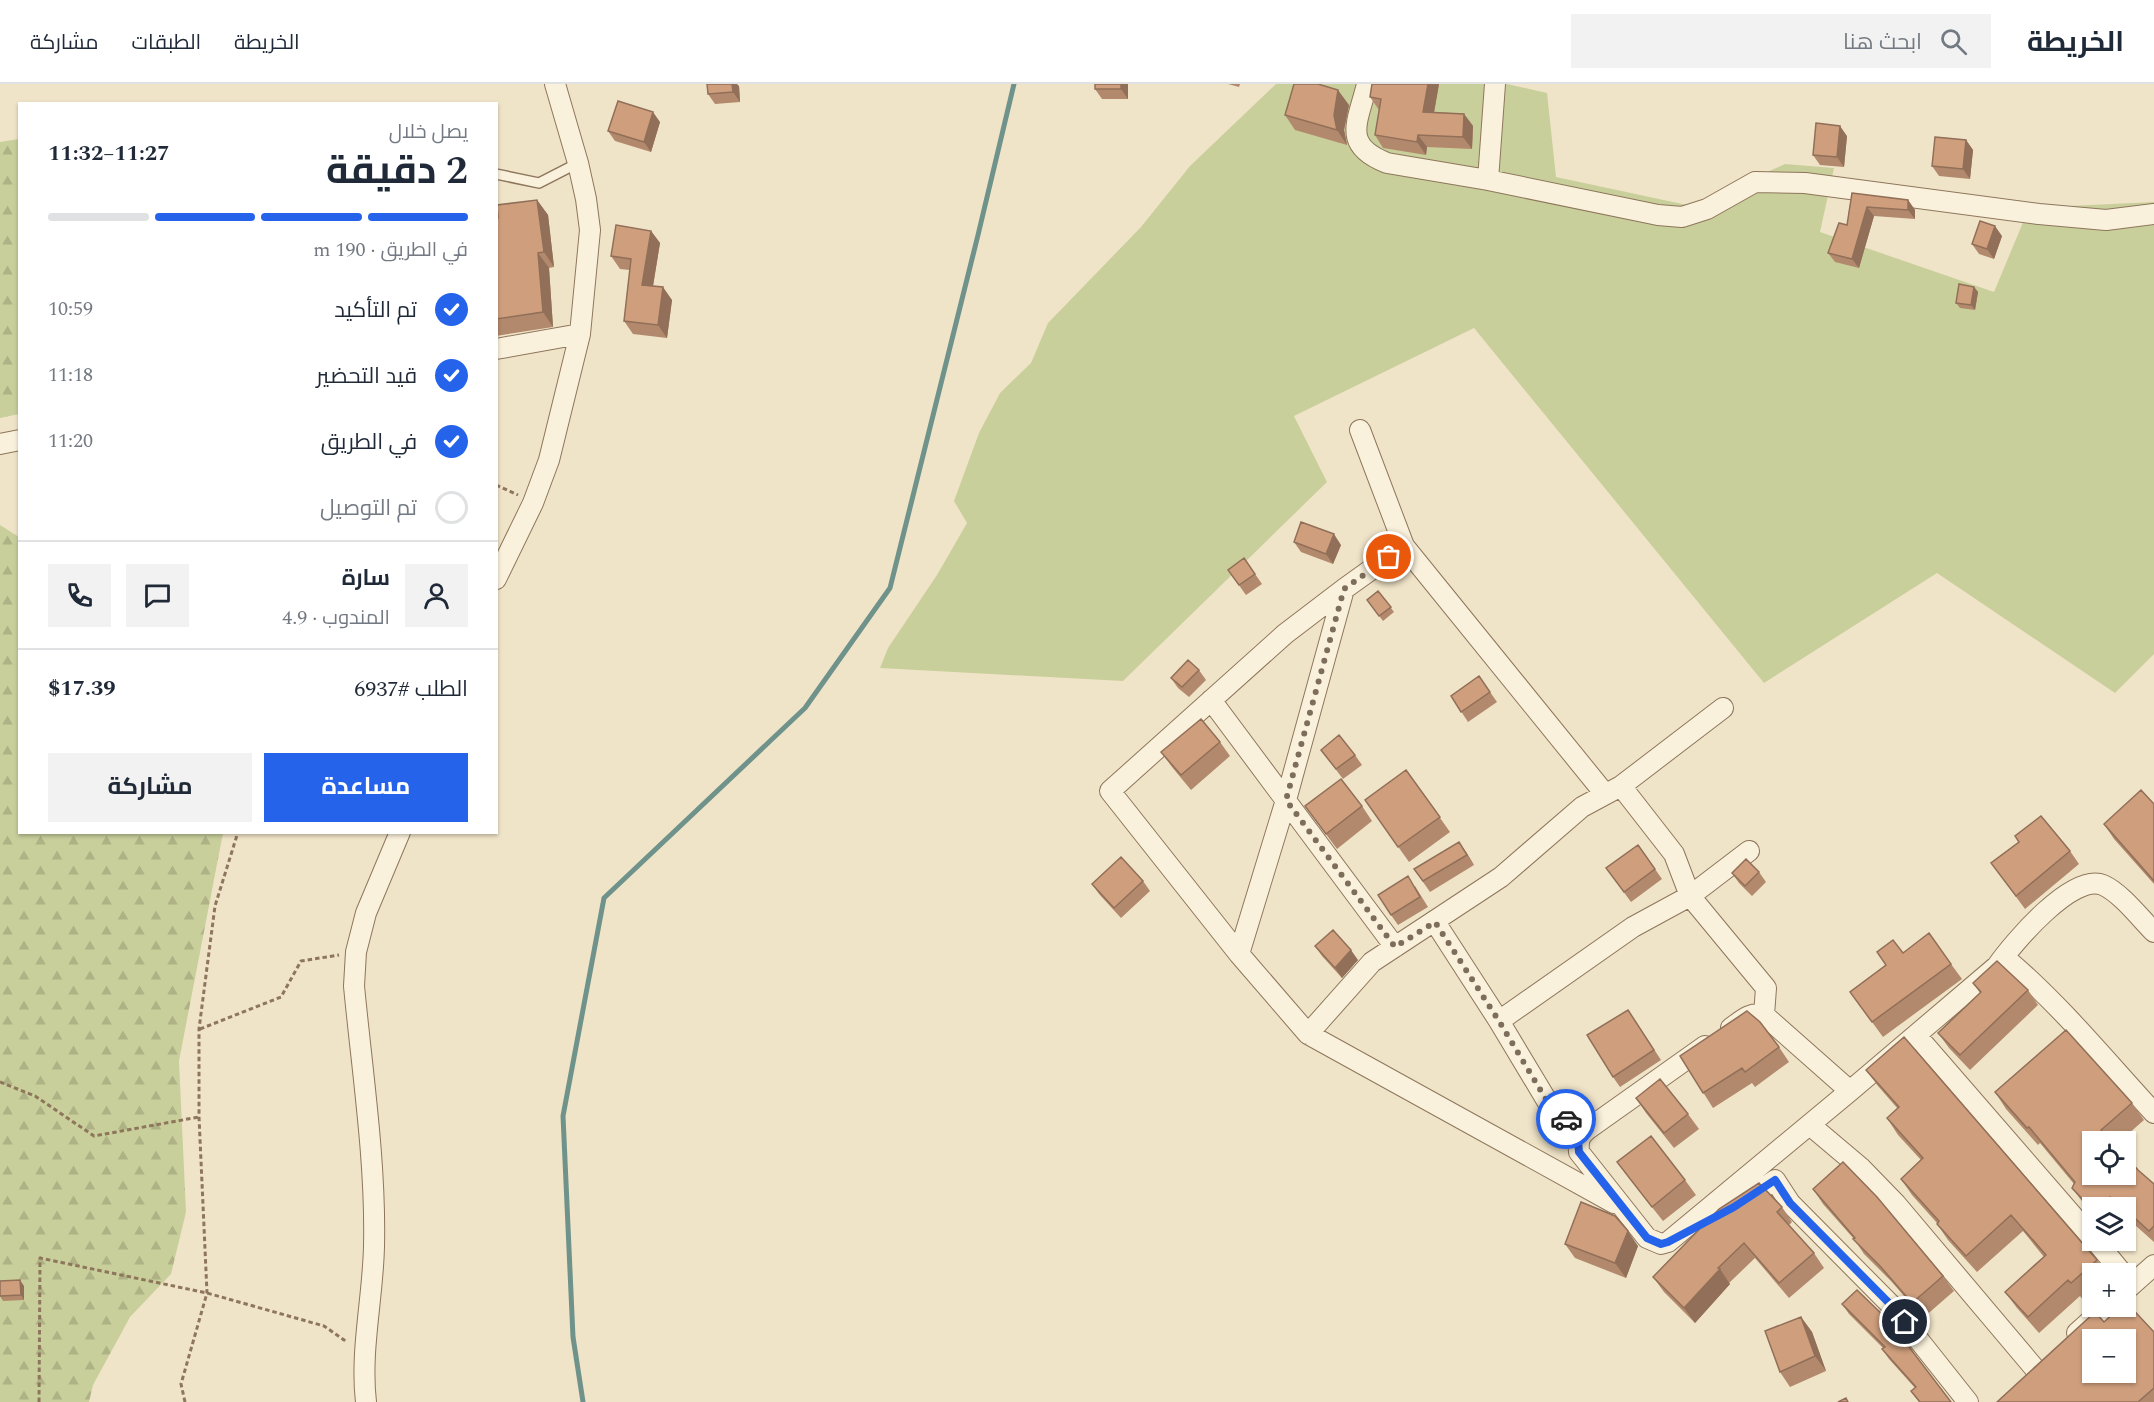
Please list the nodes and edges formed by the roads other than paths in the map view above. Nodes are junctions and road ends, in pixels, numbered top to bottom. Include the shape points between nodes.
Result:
1 (555, 84) edge
2 (1367, 84) edge
3 (1495, 84) edge
4 (578, 163) junction
5 (498, 174) edge
6 (1488, 180) junction
7 (2154, 214) edge
8 (580, 334) junction
9 (498, 350) edge
10 (1360, 430) dead end
11 (18, 440) edge
12 (0, 444) edge
13 (1404, 546) junction
14 (498, 575) edge
15 (1344, 589) junction
16 (1211, 700) junction
17 (1723, 708) dead end
18 (1613, 790) junction
19 (1286, 800) junction
20 (399, 834) edge
21 (1749, 851) dead end
22 (1690, 897) junction
23 (1435, 922) junction
24 (2154, 932) edge
25 (1395, 947) junction
26 (1239, 954) junction
27 (1997, 966) junction
28 (1764, 1015) junction
29 (1499, 1021) junction
30 (1308, 1034) junction
31 (1917, 1035) junction
32 (1850, 1092) junction
33 (2154, 1113) edge
34 (1810, 1125) junction
35 (1581, 1134) junction
36 (1623, 1208) junction
37 (2082, 1225) edge
38 (1673, 1237) junction
39 (2103, 1251) edge
40 (2113, 1263) edge
41 (2154, 1265) edge
42 (2136, 1276) edge
43 (2095, 1317) edge
44 (366, 1402) edge
45 (1968, 1402) edge

1 - 4 street
2 - 6 street via 1355,135 1372,157
3 - 6 street
4 - 5 lane via 539,183
4 - 8 street via 590,230
6 - 7 street via 1682,217 1707,209 1755,182 1805,183 2106,220
8 - 9 street
8 - 14 street via 549,460
10 - 13 street
11 - 12 street
13 - 15 street
13 - 18 street
15 - 16 street via 1285,634
15 - 19 street
16 - 19 street
16 - 26 street via 1110,791
17 - 18 street
18 - 22 street via 1674,854
18 - 23 street via 1582,807 1501,877
19 - 25 street
19 - 26 street
20 - 44 street via 366,913 356,952 354,986 374,1247
21 - 22 street
22 - 28 street via 1766,988
22 - 29 street via 1633,927
23 - 25 street
23 - 29 street
24 - 27 street via 2111,889 2100,883 2083,885 2069,892 2011,945
25 - 30 street via 1372,962
26 - 30 street
27 - 31 street
27 - 33 street via 2011,963 2029,978
28 - 32 street
28 - 35 street via 1748,1017
29 - 35 street via 1547,1101
30 - 36 street
31 - 32 street
31 - 37 street
32 - 34 street
34 - 38 street
34 - 43 street via 1896,1204 2028,1376
35 - 36 street via 1579,1152
36 - 38 street via 1647,1238 1661,1244
38 - 45 street via 1734,1207 1775,1180 1790,1203 1891,1305
39 - 40 street
41 - 42 street

